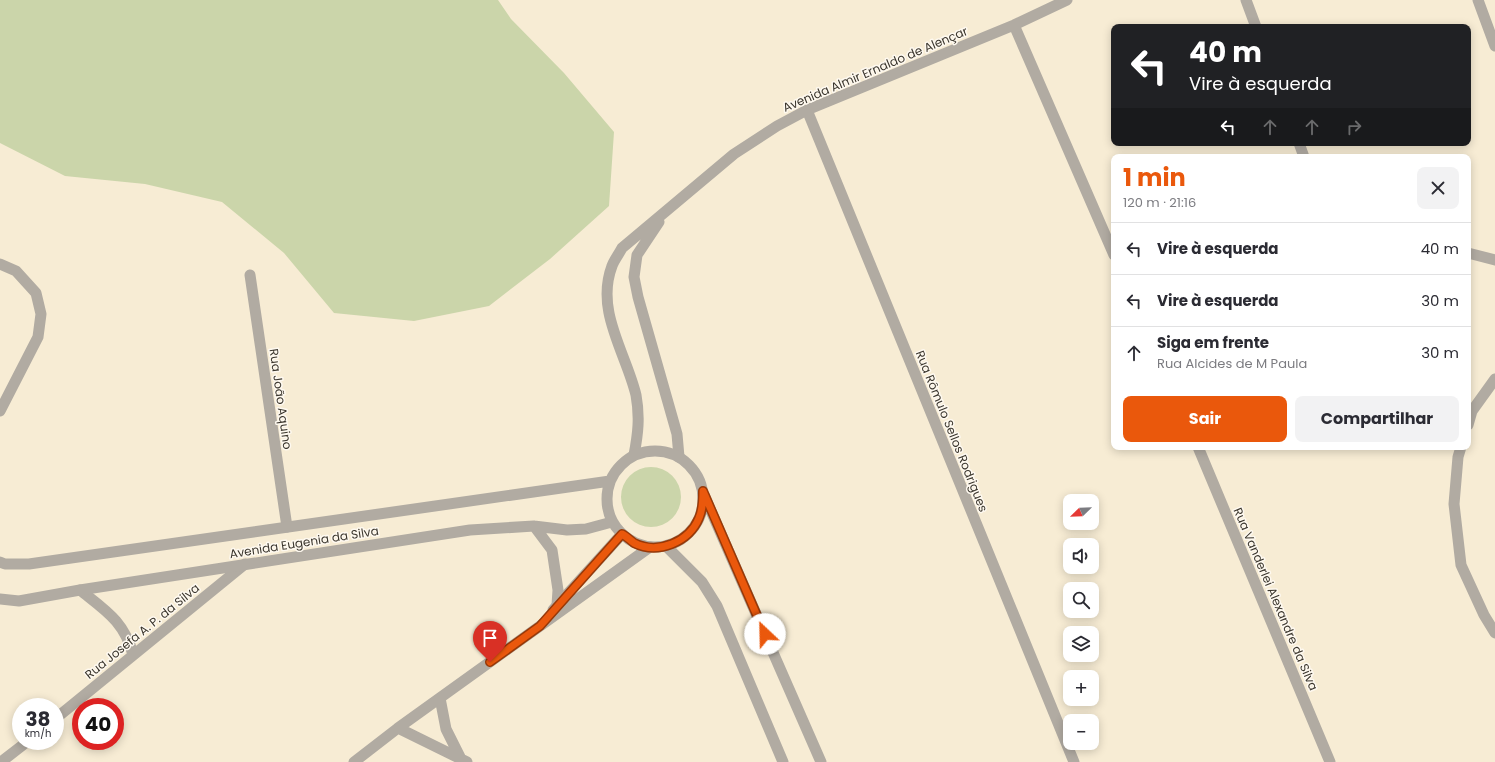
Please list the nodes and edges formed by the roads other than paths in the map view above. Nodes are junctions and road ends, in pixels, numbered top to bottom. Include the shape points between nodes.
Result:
1 (1067, 0) edge
2 (1246, 0) edge
3 (1478, 0) edge
4 (1255, 24) edge
5 (1014, 25) junction
6 (1495, 46) edge
7 (807, 110) junction
8 (666, 212) junction
9 (1111, 248) edge
10 (1471, 254) edge
11 (1495, 260) edge
12 (0, 264) edge
13 (250, 275) dead end
14 (1495, 378) edge
15 (0, 411) edge
16 (1471, 414) edge
17 (1199, 450) edge
18 (1460, 450) edge
19 (634, 455) junction
20 (679, 457) junction
21 (610, 481) junction
22 (703, 491) junction
23 (612, 522) junction
24 (534, 526) junction
25 (287, 527) junction
26 (622, 534) junction
27 (666, 546) junction
28 (650, 547) junction
29 (0, 562) edge
30 (245, 564) junction
31 (80, 590) junction
32 (0, 599) edge
33 (557, 605) junction
34 (540, 626) junction
35 (1495, 633) edge
36 (133, 655) junction
37 (440, 698) junction
38 (64, 712) edge
39 (398, 728) junction
40 (16, 750) edge
41 (464, 760) edge
42 (1, 762) edge
43 (354, 762) edge
44 (783, 762) edge
45 (820, 762) edge
46 (1074, 762) edge
47 (1330, 762) edge

1 - 5 street, Avenida Almir Ernaldo de Alençar
2 - 4 street
3 - 6 street
5 - 7 street, Avenida Almir Ernaldo de Alençar
5 - 9 street
7 - 8 street, Avenida Almir Ernaldo de Alençar via 734,154
7 - 46 street, Rua Rômulo Sellos Rodrigues
8 - 19 street via 622,248 612,266 607,288 616,340 636,395 639,428
8 - 20 street via 637,255 634,277 677,434
10 - 11 street
12 - 15 street via 16,271 36,293 41,314 38,337
13 - 25 street, Rua João Aquino
14 - 16 street
17 - 47 street, Rua Vanderlei Alexandre da Silva
18 - 35 street via 1454,504 1461,565
19 - 20 street via 649,451
19 - 21 street via 620,466
20 - 22 street via 698,477
21 - 23 street via 607,495
21 - 25 street, Avenida Eugenia da Silva
22 - 27 street via 703,505 692,530 681,540
22 - 45 street
23 - 24 street, Avenida Eugenia da Silva via 586,529 567,530
23 - 26 street
24 - 30 street, Avenida Eugenia da Silva via 470,530
24 - 33 street via 552,550 558,590
25 - 29 street, Avenida Eugenia da Silva via 29,564
26 - 28 street via 635,543
26 - 33 street
27 - 28 street
27 - 44 street via 702,582 717,606
28 - 34 street
30 - 31 street, Avenida Eugenia da Silva
30 - 36 street, Rua Josefa A. P. da Silva
31 - 32 street, Avenida Eugenia da Silva via 19,600
31 - 36 street via 118,621 130,642
33 - 34 street
34 - 37 street
36 - 38 street, Rua Josefa A. P. da Silva
37 - 39 street
37 - 41 street via 446,729
39 - 41 street
39 - 43 street
40 - 42 street

